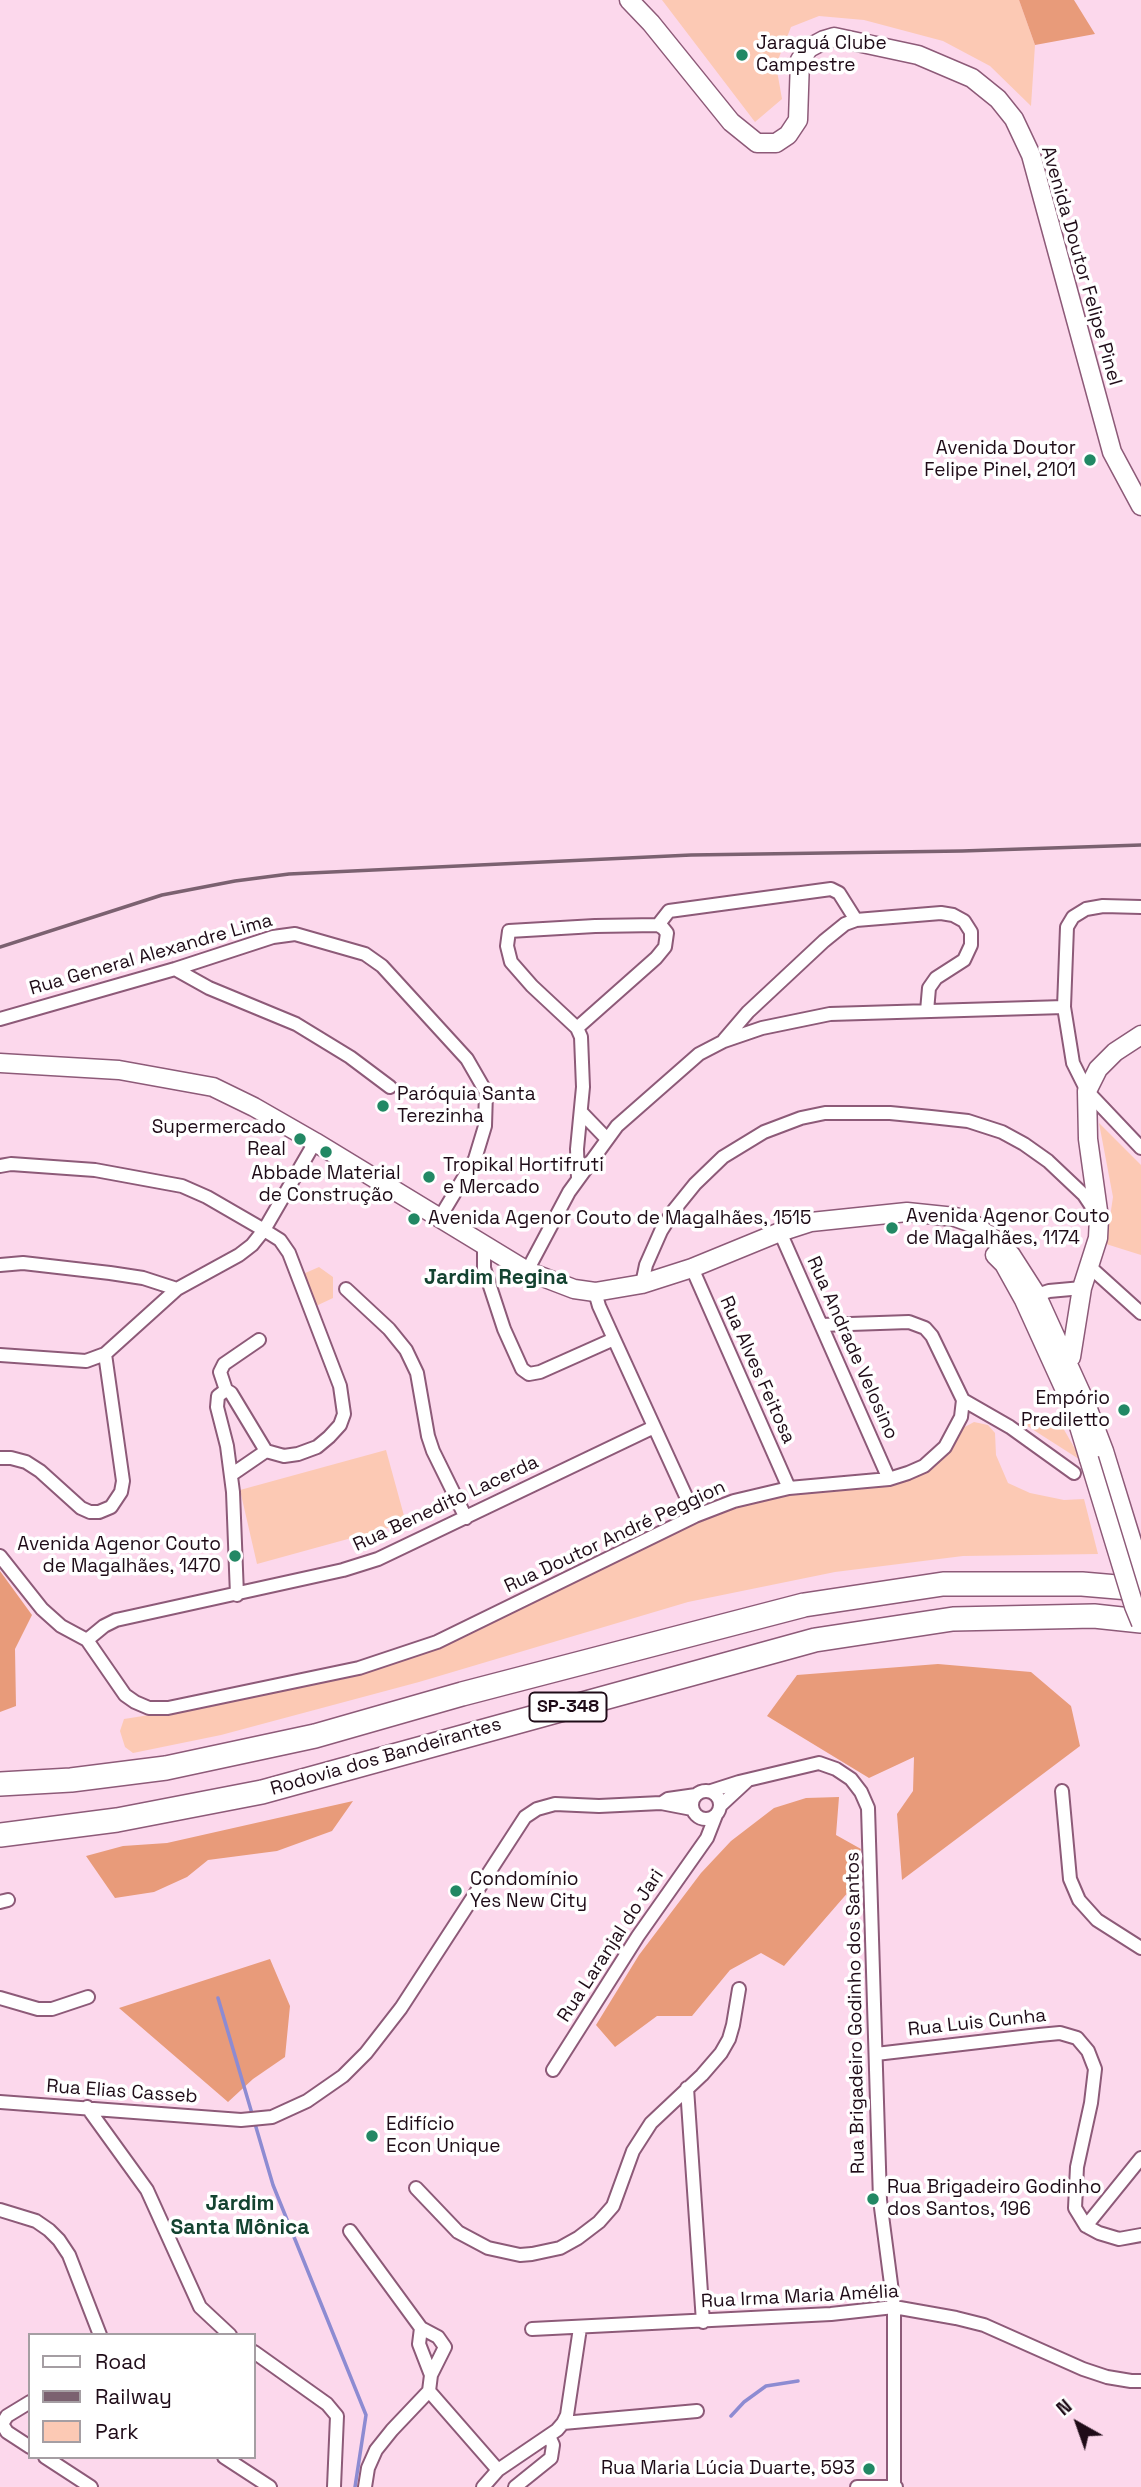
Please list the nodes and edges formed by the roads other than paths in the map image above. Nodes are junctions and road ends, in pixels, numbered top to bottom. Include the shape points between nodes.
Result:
1 (629, 0) edge
2 (1141, 505) edge
3 (1141, 907) edge
4 (856, 920) junction
5 (658, 925) junction
6 (174, 969) junction
7 (1064, 1007) junction
8 (927, 1011) junction
9 (0, 1019) edge
10 (577, 1028) junction
11 (1141, 1035) edge
12 (724, 1041) junction
13 (0, 1063) edge
14 (390, 1087) dead end
15 (1087, 1091) junction
16 (581, 1112) junction
17 (607, 1138) junction
18 (315, 1142) junction
19 (1141, 1148) edge
20 (0, 1166) edge
21 (578, 1178) junction
22 (1100, 1218) junction
23 (439, 1219) junction
24 (264, 1230) junction
25 (780, 1232) junction
26 (484, 1248) junction
27 (0, 1265) edge
28 (1090, 1267) junction
29 (692, 1268) junction
30 (527, 1271) junction
31 (642, 1283) junction
32 (1082, 1288) junction
33 (177, 1289) junction
34 (346, 1289) dead end
35 (596, 1292) junction
36 (1030, 1297) junction
37 (1141, 1313) edge
38 (821, 1325) junction
39 (614, 1339) junction
40 (259, 1340) dead end
41 (105, 1354) junction
42 (0, 1355) edge
43 (1066, 1369) junction
44 (226, 1390) junction
45 (963, 1401) junction
46 (654, 1427) junction
47 (266, 1451) junction
48 (0, 1458) edge
49 (1098, 1459) junction
50 (1074, 1473) dead end
51 (231, 1475) junction
52 (889, 1479) junction
53 (789, 1488) junction
54 (695, 1516) junction
55 (466, 1518) junction
56 (0, 1556) edge
57 (1141, 1571) edge
58 (1141, 1589) edge
59 (237, 1595) junction
60 (1141, 1622) edge
61 (87, 1640) junction
62 (747, 1781) junction
63 (0, 1784) edge
64 (710, 1791) junction
65 (1062, 1791) dead end
66 (696, 1795) junction
67 (661, 1803) junction
68 (718, 1811) junction
69 (695, 1813) junction
70 (0, 1835) edge
71 (703, 1844) junction
72 (1141, 1948) edge
73 (739, 1989) dead end
74 (88, 1997) dead end
75 (0, 1998) edge
76 (876, 2054) junction
77 (553, 2070) dead end
78 (687, 2088) junction
79 (0, 2102) edge
80 (87, 2108) junction
81 (1141, 2158) edge
82 (416, 2188) dead end
83 (0, 2210) edge
84 (1086, 2226) junction
85 (350, 2231) dead end
86 (1141, 2235) edge
87 (894, 2307) junction
88 (703, 2322) junction
89 (421, 2328) junction
90 (580, 2328) junction
91 (532, 2329) dead end
92 (99, 2333) edge
93 (228, 2333) edge
94 (256, 2353) edge
95 (431, 2375) junction
96 (1141, 2381) edge
97 (429, 2391) junction
98 (28, 2403) edge
99 (697, 2411) dead end
100 (564, 2423) junction
101 (549, 2436) junction
102 (28, 2446) edge
103 (48, 2459) edge
104 (227, 2459) edge
105 (498, 2470) junction
106 (895, 2486) edge
107 (91, 2487) edge
108 (270, 2487) edge
109 (334, 2487) edge
110 (365, 2487) edge
111 (483, 2487) edge
112 (515, 2487) edge
113 (857, 2487) edge

1 - 2 street, Avenida Doutor Felipe Pinel via 731,122 757,143 776,143 788,135 798,120 800,60 809,48 834,37 918,55 972,78 998,99 1014,119 1031,155 1112,452
3 - 7 street via 1103,906 1073,917 1067,927
4 - 5 street via 839,893 831,889 669,911
4 - 8 street via 941,913 964,921 971,932 971,945 964,960 929,988
4 - 12 street via 824,941 748,1012
5 - 10 street via 667,933 665,947
5 - 10 street via 509,931 511,962
6 - 9 street, Rua General Alexandre Lima
6 - 14 street via 296,1024
6 - 23 street, Rua General Alexandre Lima via 295,934 365,954 382,966 467,1059 486,1093 485,1126 475,1159
7 - 8 street
7 - 15 street via 1073,1063
8 - 12 street via 830,1014
10 - 16 street via 583,1056
11 - 15 street via 1098,1069
12 - 17 street via 699,1054
13 - 18 street via 119,1070 213,1087
15 - 19 street
15 - 22 street via 1088,1139
16 - 17 street
16 - 21 street
17 - 21 street
18 - 23 street
18 - 24 street
20 - 24 street via 94,1170 182,1186
21 - 30 street
22 - 28 street
22 - 31 street via 1084,1195 1048,1161 1002,1132 943,1118 825,1113 764,1132 723,1157 674,1210 646,1265
23 - 26 street
24 - 33 street via 239,1255
24 - 47 street via 289,1253 345,1405 340,1425 317,1447 284,1457
25 - 29 street
25 - 36 street via 811,1222 887,1213 930,1215 982,1243
25 - 38 street, Rua Andrade Velosino
26 - 30 street
26 - 39 street via 484,1268 504,1329 522,1369 529,1374
27 - 33 street via 23,1263 110,1273
28 - 32 street
28 - 37 street
29 - 31 street
29 - 53 street, Rua Alves Feitosa
30 - 35 street via 555,1284
31 - 35 street
32 - 36 street
32 - 43 street via 1074,1343 1076,1365
33 - 41 street
34 - 55 street via 406,1350 417,1373 433,1451
35 - 39 street
36 - 43 street
38 - 45 street via 917,1324 932,1336
38 - 52 street, Rua Andrade Velosino
39 - 46 street
40 - 44 street via 224,1364 220,1371
41 - 42 street via 86,1360
41 - 48 street via 123,1481 111,1507 99,1512 80,1508 26,1462
43 - 49 street via 1074,1410
44 - 47 street
44 - 51 street via 216,1400
45 - 50 street via 1010,1427
45 - 52 street, Rua Doutor André Peggion via 957,1427 935,1458
46 - 54 street
46 - 55 street, Rua Benedito Lacerda
47 - 51 street
49 - 57 street
49 - 60 street, bridge via 1133,1606
51 - 59 street
52 - 53 street, Rua Doutor André Peggion
53 - 54 street, Rua Doutor André Peggion
54 - 61 street, Rua Doutor André Peggion via 437,1642 359,1668 168,1708 149,1708 125,1695
55 - 59 street, Rua Benedito Lacerda via 378,1559
56 - 61 street via 42,1609
58 - 63 highway, Rodovia dos Bandeirantes / SP-348 via 1082,1584 943,1584 804,1605 315,1735 166,1768
59 - 61 street, Rua Benedito Lacerda via 116,1620
60 - 70 highway, Rodovia dos Bandeirantes / SP-348 via 1094,1616 953,1619 815,1640 262,1791 117,1820
62 - 64 street, Rua Brigadeiro Godinho dos Santos
62 - 68 street, Rua Brigadeiro Godinho dos Santos
62 - 76 street, Rua Brigadeiro Godinho dos Santos via 819,1763 844,1774 865,1800 870,1816
64 - 66 street
64 - 68 street via 718,1798
65 - 72 street via 1070,1879 1079,1900 1097,1920
66 - 67 street
66 - 69 street via 691,1804
67 - 69 street
67 - 80 street, Rua Elias Casseb via 555,1804 525,1817 401,2008 343,2076 307,2101 272,2117 243,2120
68 - 69 street via 706,1819
68 - 71 street, Rua Laranjal do Jari
69 - 71 street
71 - 77 street, Rua Laranjal do Jari
73 - 78 street via 729,2039
74 - 75 street via 52,2009
76 - 84 street, Rua Luis Cunha via 1060,2033 1077,2038 1095,2069 1077,2167 1075,2208
76 - 87 street, Rua Brigadeiro Godinho dos Santos via 880,2200
78 - 82 street via 641,2137 613,2206 599,2222 560,2248 520,2255 488,2248 458,2232
78 - 88 street
79 - 80 street, Rua Elias Casseb
80 - 93 street via 147,2190 200,2307
81 - 84 street
83 - 92 street via 36,2221 59,2240
84 - 86 street via 1119,2239
85 - 89 street
87 - 88 street, Rua Irma Maria Amélia
87 - 96 street, Rua Irma Maria Amélia via 984,2325 1083,2369
87 - 106 street, Rua Brigadeiro Godinho dos Santos
88 - 90 street, Rua Irma Maria Amélia
89 - 95 street via 419,2344
89 - 95 street via 445,2347
90 - 91 street, Rua Irma Maria Amélia
90 - 100 street
94 - 109 street via 337,2416
95 - 97 street
97 - 105 street
97 - 110 street via 376,2450
98 - 102 street via 2,2424
99 - 100 street
100 - 101 street
101 - 105 street
101 - 112 street via 551,2458
103 - 107 street
104 - 108 street
105 - 111 street
106 - 113 street

